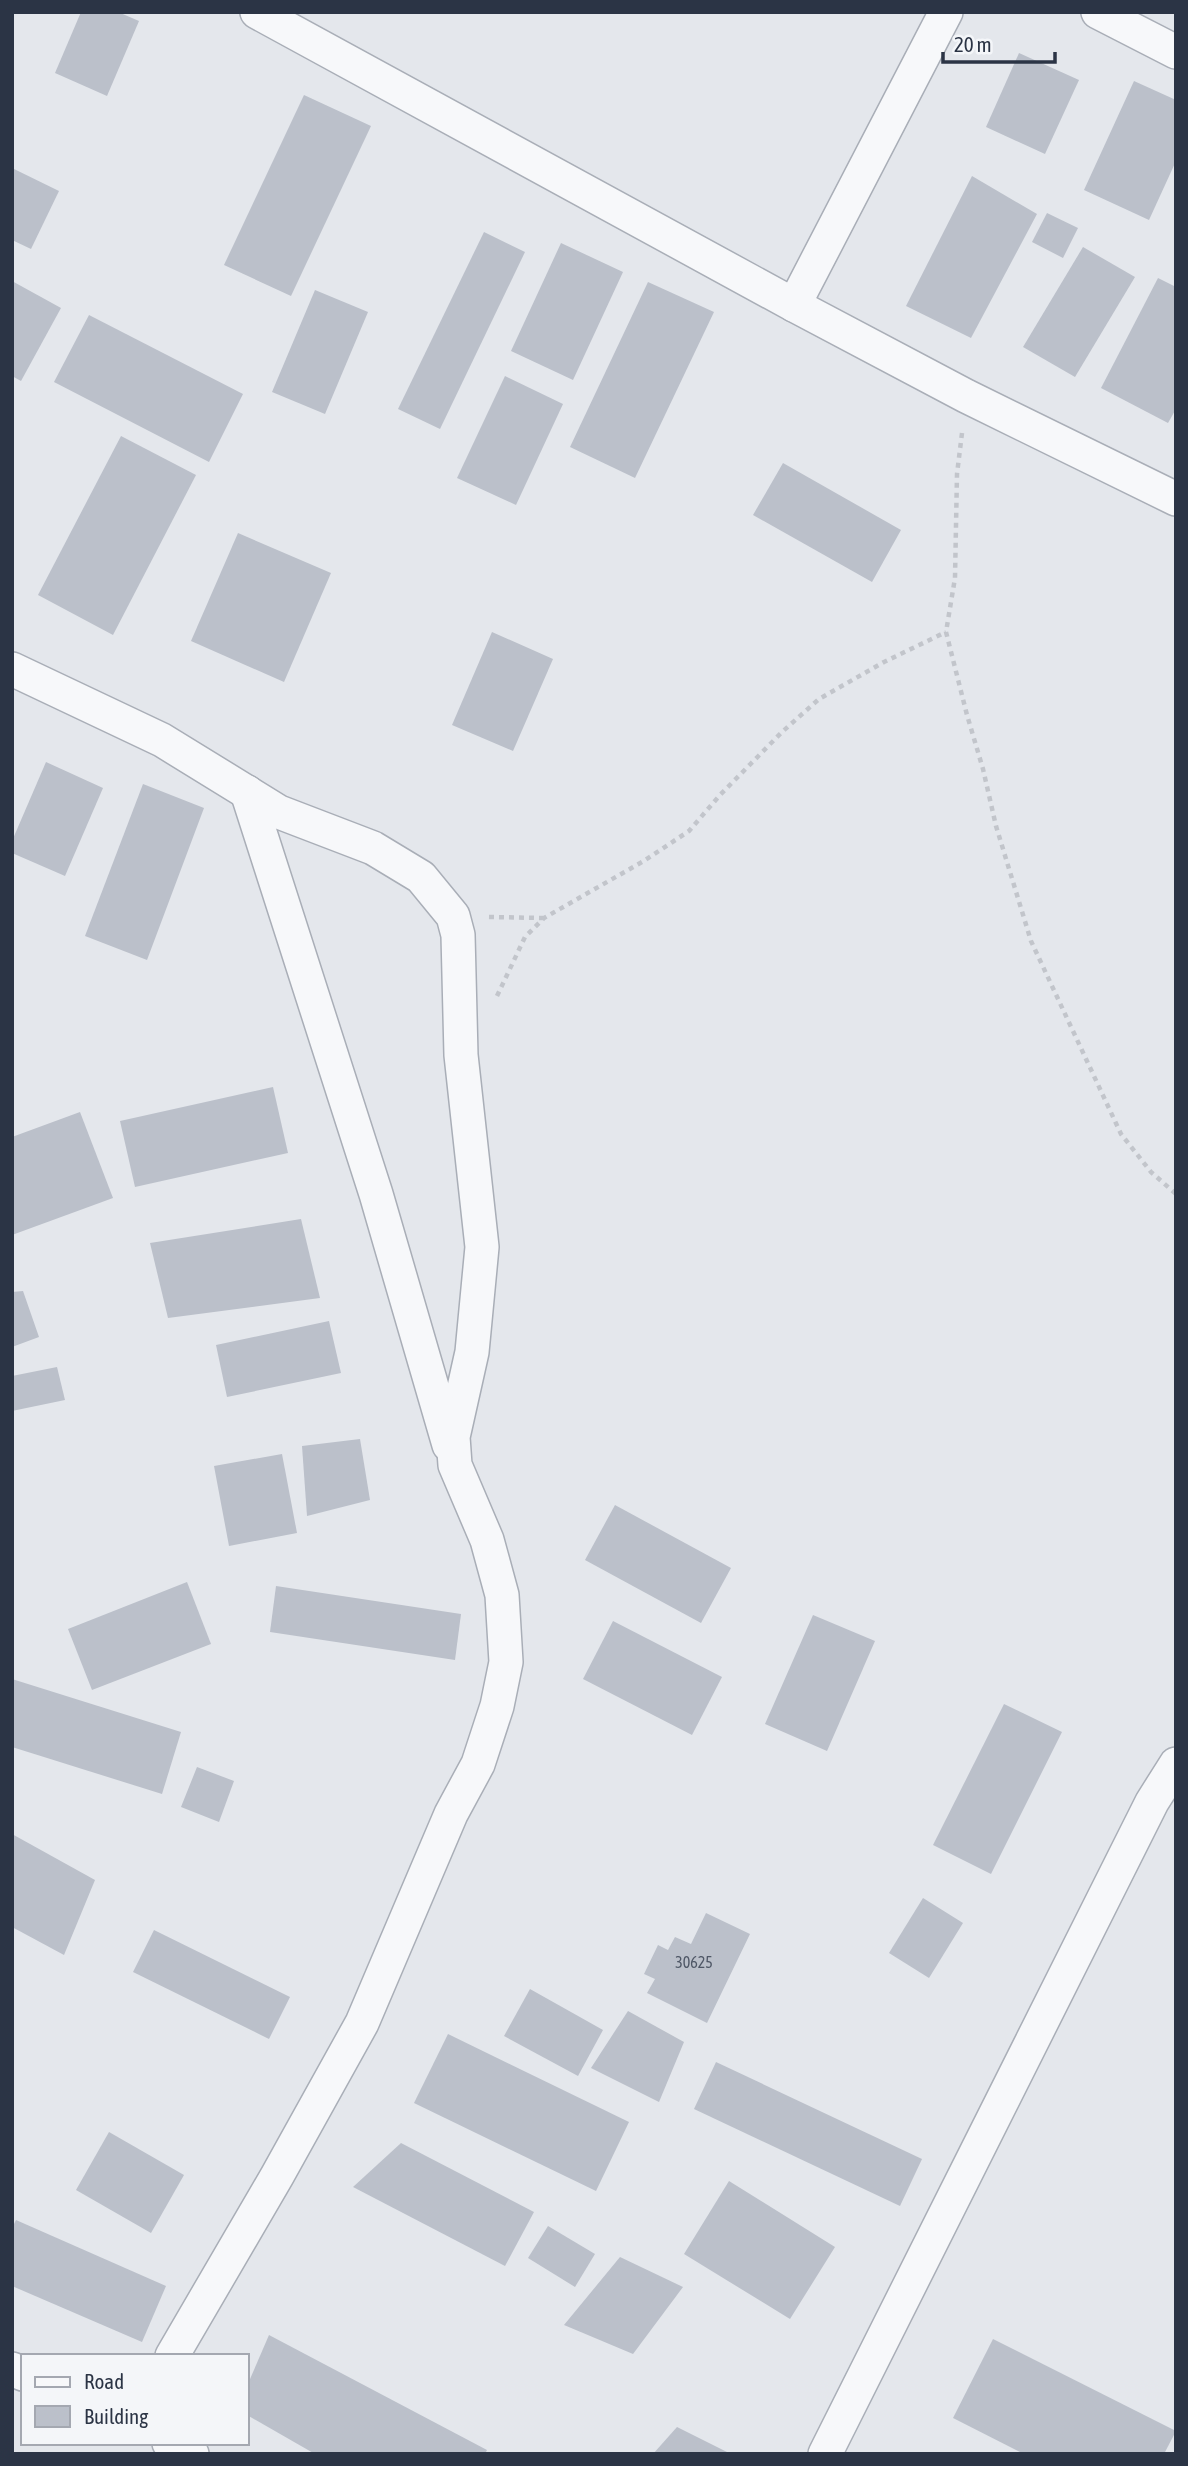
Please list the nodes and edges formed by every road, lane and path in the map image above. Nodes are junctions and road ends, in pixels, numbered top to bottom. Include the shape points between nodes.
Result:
1 (257, 12) edge
2 (946, 12) edge
3 (1098, 12) edge
4 (1176, 52) edge
5 (794, 305) junction
6 (967, 396) junction
7 (1176, 499) edge
8 (946, 632) junction
9 (12, 669) edge
10 (247, 792) junction
11 (453, 916) junction
12 (544, 918) junction
13 (494, 1002) dead end
14 (1176, 1194) edge
15 (455, 1465) junction
16 (1176, 1764) edge
17 (173, 2354) edge
18 (173, 2445) edge
19 (192, 2454) edge
20 (825, 2454) edge

1 - 5 street
2 - 5 street
3 - 4 street
5 - 6 street
6 - 7 street
6 - 8 path via 957,474 955,578
8 - 12 path via 819,698 689,831
8 - 14 path via 1031,941 1121,1134
9 - 10 street via 162,740
10 - 11 street via 279,812 373,848 421,877
10 - 15 street via 376,1194
11 - 12 path
11 - 15 street via 458,935 460,1055 482,1247 472,1352 453,1437
12 - 13 path via 525,937
15 - 17 street via 488,1539 502,1595 506,1662 498,1706 478,1764 451,1814 362,2023
16 - 20 street via 1146,1814
18 - 19 street

